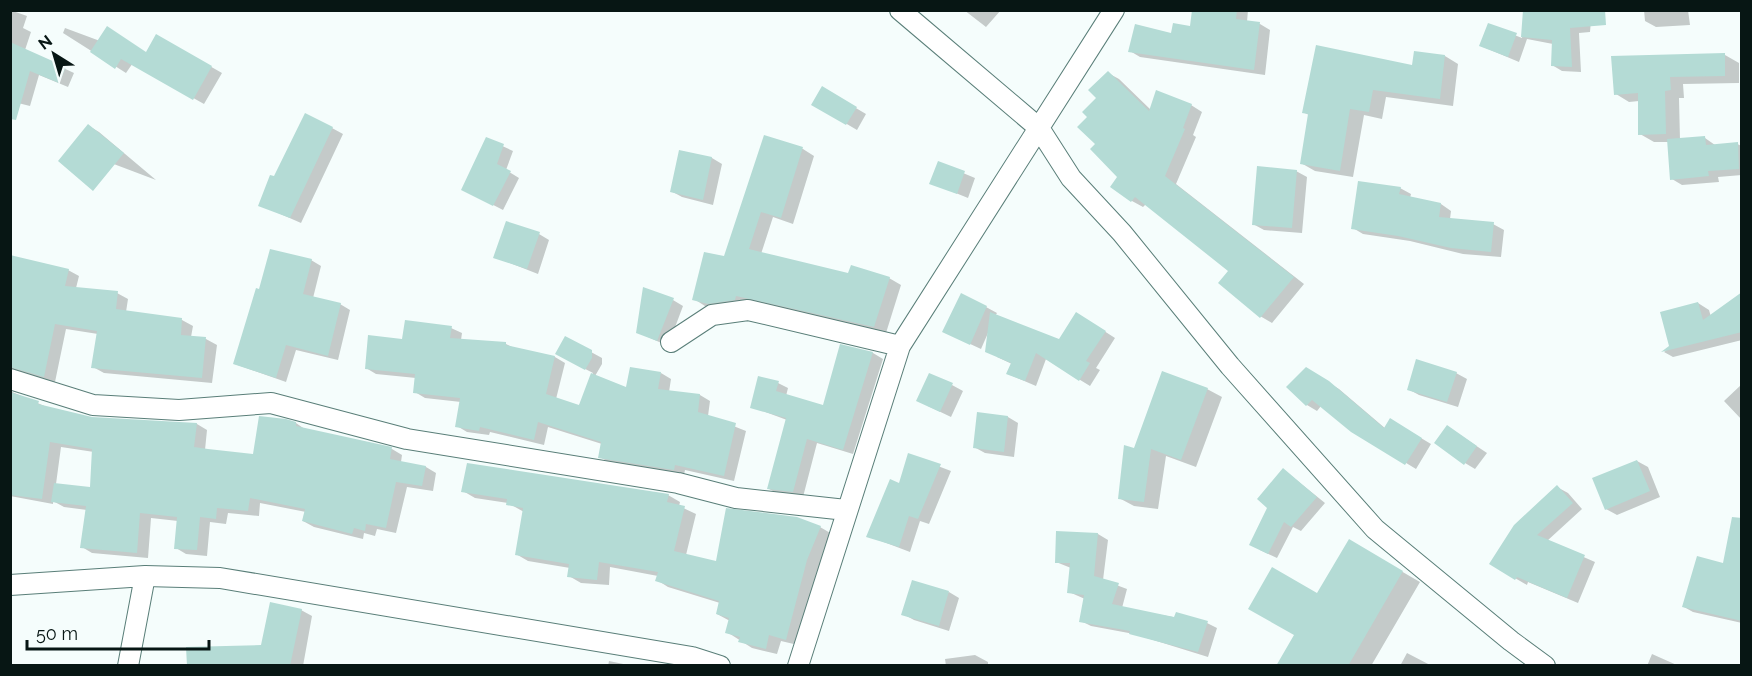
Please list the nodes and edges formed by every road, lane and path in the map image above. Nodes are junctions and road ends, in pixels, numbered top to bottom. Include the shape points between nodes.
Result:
1 (900, 10) edge
2 (1114, 10) edge
3 (1039, 128) junction
4 (671, 342) dead end
5 (900, 346) junction
6 (10, 379) edge
7 (846, 510) junction
8 (145, 576) junction
9 (10, 585) edge
10 (128, 666) edge
11 (720, 666) edge
12 (798, 666) edge
13 (1545, 666) edge

1 - 3 street
2 - 3 street
3 - 5 street
3 - 13 street via 1071,178 1375,529
4 - 5 street via 712,315 748,310
5 - 7 street
6 - 7 street via 93,405 179,410 271,403 407,439 678,483 736,498
7 - 12 street
8 - 9 street
8 - 10 street
8 - 11 street via 220,578 693,657

